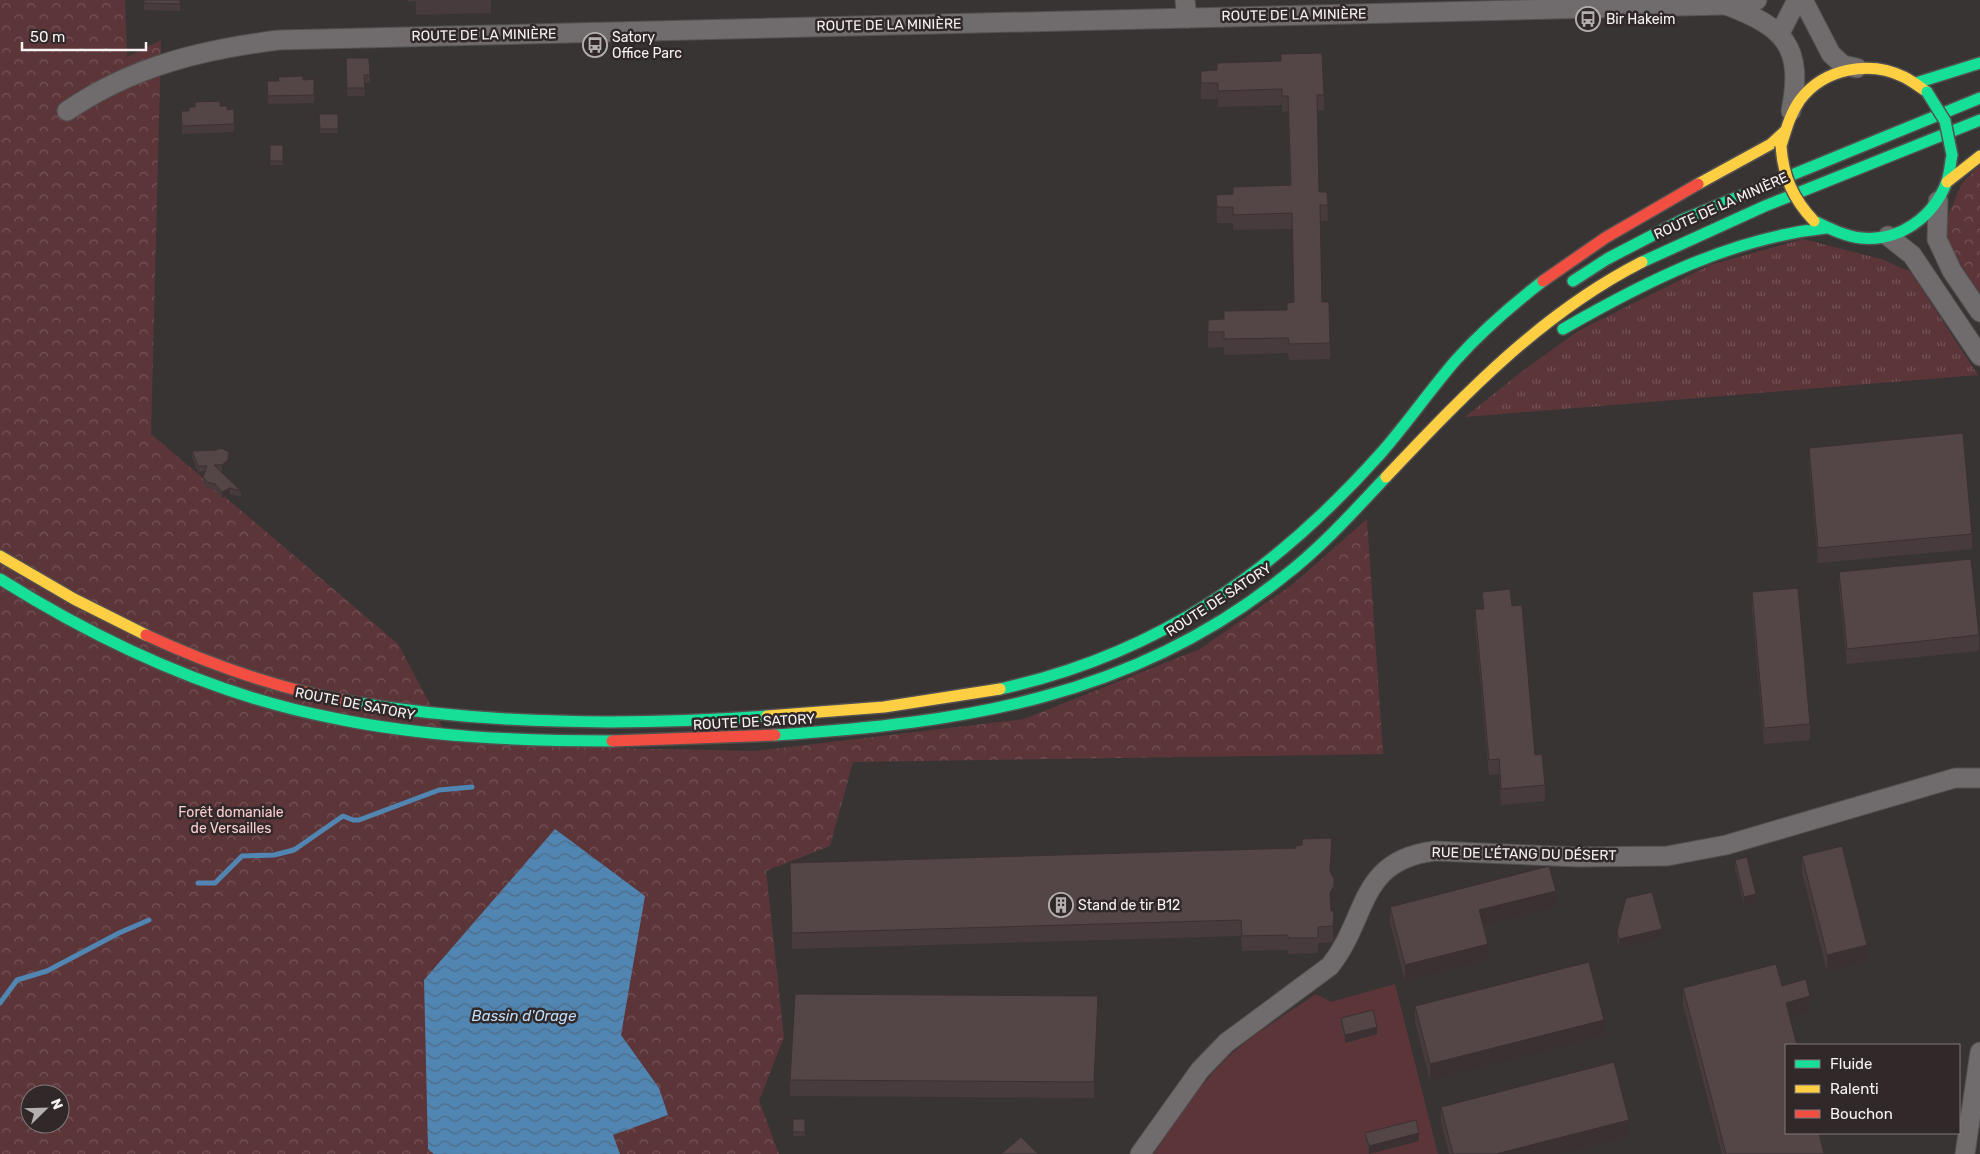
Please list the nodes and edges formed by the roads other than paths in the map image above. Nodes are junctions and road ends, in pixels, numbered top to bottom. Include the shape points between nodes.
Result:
1 (1757, 0) edge
2 (1797, 0) edge
3 (1804, 0) edge
4 (1725, 5) junction
5 (1186, 9) edge
6 (1780, 33) junction
7 (1980, 62) edge
8 (1857, 68) junction
9 (1916, 83) junction
10 (1980, 98) edge
11 (67, 111) dead end
12 (1790, 115) junction
13 (1980, 120) edge
14 (1784, 132) junction
15 (1980, 156) edge
16 (1947, 182) junction
17 (1938, 201) junction
18 (1826, 228) junction
19 (1888, 236) junction
20 (1562, 288) dead end
21 (1980, 312) edge
22 (1980, 356) edge
23 (1469, 364) dead end
24 (1442, 418) junction
25 (1406, 424) junction
26 (0, 556) edge
27 (0, 579) edge
28 (1980, 778) edge
29 (1980, 1052) edge
30 (1140, 1154) edge
31 (1965, 1154) edge

1 - 4 street, ROUTE DE LA MINIÈRE
2 - 6 street
3 - 8 street via 1831,54 1843,65
4 - 5 street, ROUTE DE LA MINIÈRE
4 - 6 street via 1756,17
5 - 11 street, ROUTE DE LA MINIÈRE via 279,40 225,47 150,68 102,89
6 - 12 street via 1790,49 1794,70 1795,92
7 - 9 main road
8 - 9 main road via 1888,70
8 - 12 main road via 1836,73 1818,83 1802,97
9 - 16 main road, bridge via 1936,103 1946,121 1952,141
10 - 20 main road, ROUTE DE LA MINIÈRE via 1684,219 1607,259
12 - 14 main road
13 - 24 main road, ROUTE DE LA MINIÈRE via 1693,236 1631,267 1526,338
14 - 18 main road, bridge via 1782,146 1788,188 1814,221
14 - 25 main road via 1771,144 1602,239 1549,276 1456,361
15 - 16 main road
16 - 17 main road
17 - 19 main road via 1921,220
17 - 21 street via 1937,239 1952,271
18 - 19 main road via 1856,238
18 - 24 main road via 1784,233 1698,261 1627,293 1547,339
19 - 22 street via 1912,255
23 - 25 main road
24 - 27 main road, ROUTE DE SATORY via 1399,466 1294,569 1227,616 1169,650 1061,694 972,716 856,731 680,741 543,741 392,729 312,714 227,689 136,653 58,616
25 - 26 main road, ROUTE DE SATORY via 1338,501 1282,552 1217,599 1162,632 1107,658 1054,676 968,695 851,710 675,722 544,722 393,708 316,694 231,670 142,635 57,592
28 - 30 street, RUE DE L'ÉTANG DU DÉSERT via 1955,778 1726,845 1667,856 1578,857 1434,851 1414,854 1395,862 1378,877 1368,892 1343,949 1330,966 1226,1043 1200,1070
29 - 31 street

